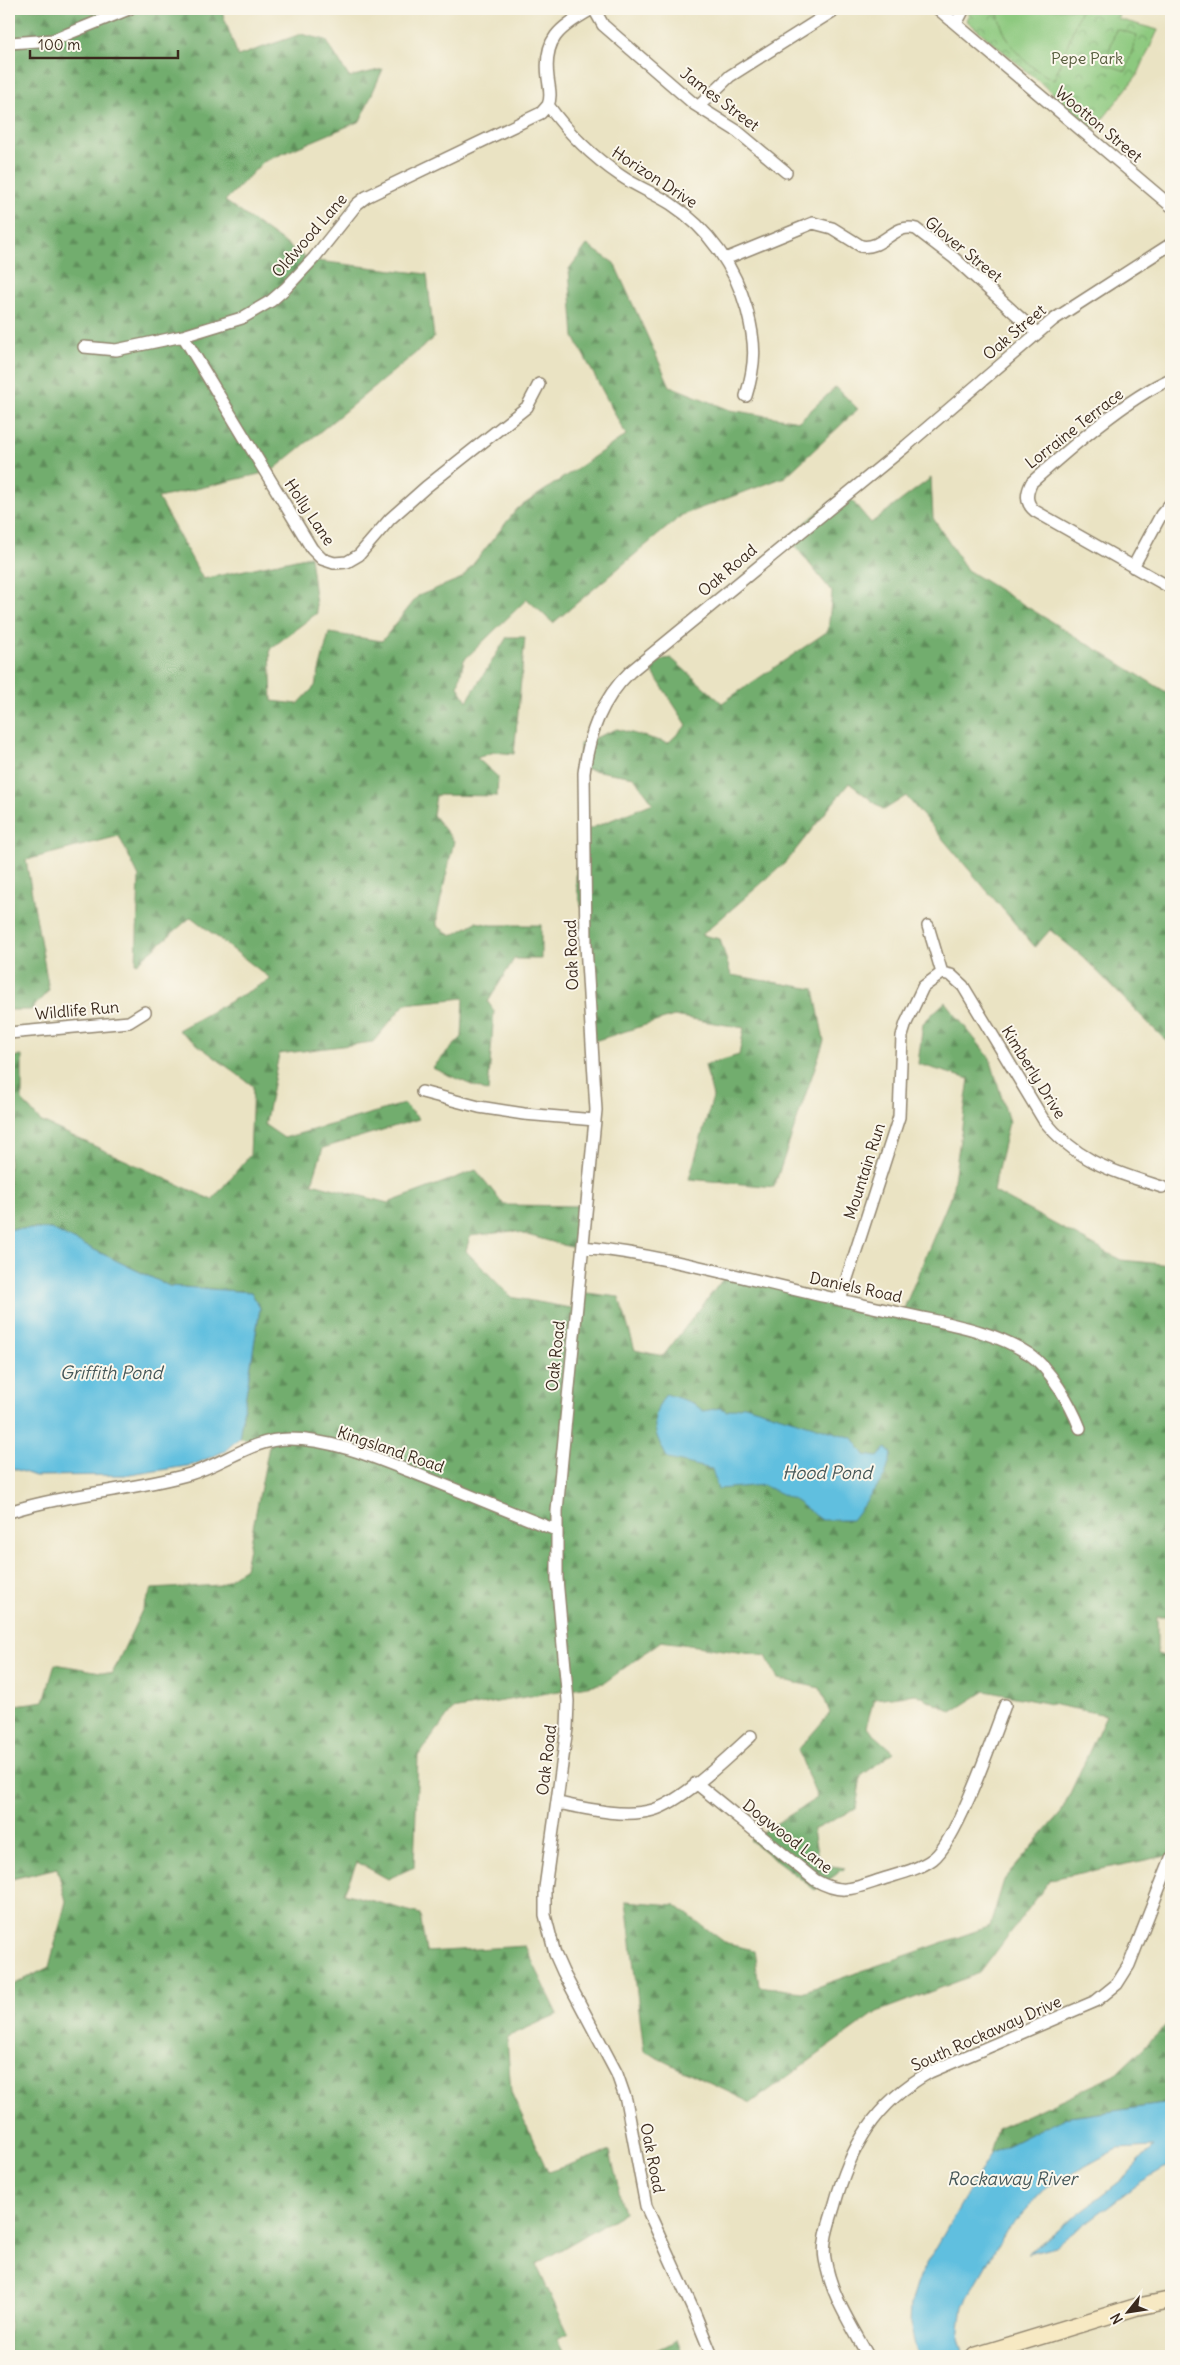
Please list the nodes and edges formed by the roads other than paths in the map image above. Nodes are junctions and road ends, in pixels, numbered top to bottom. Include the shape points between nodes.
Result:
1 (128, 9) edge
2 (593, 9) edge
3 (836, 9) edge
4 (938, 9) edge
5 (964, 9) edge
6 (956, 24) junction
7 (9, 43) edge
8 (548, 105) junction
9 (699, 106) junction
10 (786, 172) dead end
11 (1171, 206) edge
12 (1171, 244) edge
13 (725, 259) junction
14 (1037, 333) junction
15 (184, 336) junction
16 (84, 347) dead end
17 (1171, 379) edge
18 (539, 384) dead end
19 (746, 396) dead end
20 (889, 460) joint
21 (1171, 503) edge
22 (1133, 567) junction
23 (1171, 588) edge
24 (928, 926) dead end
25 (942, 973) junction
26 (145, 1012) dead end
27 (9, 1033) edge
28 (422, 1092) dead end
29 (595, 1120) junction
30 (1162, 1187) dead end
31 (583, 1247) junction
32 (840, 1300) junction
33 (1080, 1428) dead end
34 (9, 1512) edge
35 (556, 1530) junction
36 (1005, 1705) dead end
37 (751, 1736) dead end
38 (696, 1783) junction
39 (558, 1802) junction
40 (1171, 1858) edge
41 (1171, 2300) edge
42 (712, 2356) edge
43 (868, 2356) edge
44 (975, 2356) edge

1 - 7 street via 53,40
2 - 8 street via 571,22 550,43 547,56
2 - 9 street, James Street via 603,25
3 - 9 street via 730,76
4 - 6 street, Wootton Street
5 - 6 street
6 - 11 street, Wootton Street
8 - 13 street, Horizon Drive via 596,158 643,190 672,204 702,230
8 - 15 street, Oldwood Lane via 541,112 366,197 271,301 242,318
9 - 10 street, James Street via 737,131
12 - 14 street, Oak Street
13 - 14 street, Glover Street via 806,224 826,226 868,247 880,244 897,230 910,227 954,258
13 - 19 street, Horizon Drive via 743,298 754,344 754,370
14 - 20 street, Oak Street
15 - 16 street, Oldwood Lane via 116,350
15 - 18 street, Holly Lane via 312,549 322,559 334,563 348,562 364,551 390,519 426,487 527,407
17 - 22 street, Lorraine Terrace via 1103,423 1032,482 1027,494 1030,507 1035,511
20 - 29 street, Oak Road via 630,672 608,697 598,715 584,774 586,945 596,1085
21 - 22 street
22 - 23 street, Lorraine Terrace
24 - 25 street
25 - 30 street, Kimberly Drive via 951,975 963,986 1055,1135 1093,1163
25 - 32 street, Mountain Run via 924,987 906,1023 902,1036 899,1117
26 - 27 street, Wildlife Run via 129,1022
28 - 29 street via 479,1107
29 - 31 street, Oak Road
31 - 32 street, Daniels Road via 742,1276
31 - 35 street, Oak Road
32 - 33 street, Daniels Road via 978,1331 1028,1353 1063,1393
34 - 35 street, Kingsland Road via 77,1495 172,1478 211,1466 263,1442 289,1439 360,1453
35 - 39 street, Oak Road via 558,1596 568,1701
36 - 38 street, Dogwood Lane via 944,1849 923,1865 853,1889 833,1888 815,1880
37 - 38 street
38 - 39 street via 665,1805 646,1812 599,1810
39 - 42 street, Oak Road via 544,1888 547,1928 563,1972 617,2074 626,2100 646,2206
40 - 43 street, South Rockaway Drive via 1129,1965 1112,1989 1096,2001 913,2082 896,2094 858,2142 843,2172 828,2227 824,2257 830,2284
41 - 44 main road

